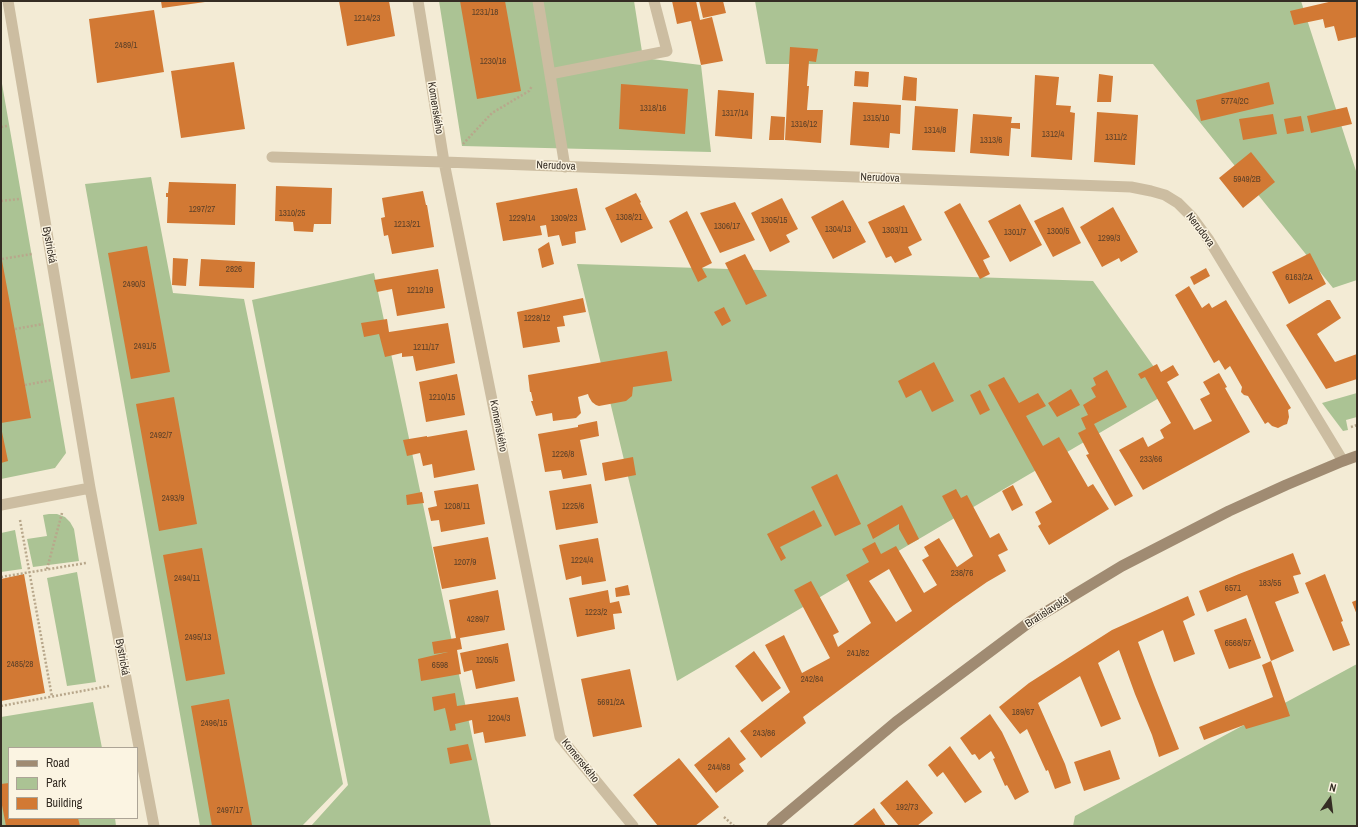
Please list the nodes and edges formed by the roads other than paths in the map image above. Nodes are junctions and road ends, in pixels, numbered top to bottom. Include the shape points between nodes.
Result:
1 (8, 1) edge
2 (418, 1) edge
3 (538, 1) edge
4 (654, 1) edge
5 (549, 70) junction
6 (272, 157) dead end
7 (444, 162) junction
8 (565, 167) junction
9 (1357, 456) edge
10 (1343, 461) junction
11 (90, 488) junction
12 (1, 505) edge
13 (154, 826) edge
14 (633, 826) edge
15 (772, 826) edge

1 - 11 street, Bystrická
2 - 7 street, Komenského
3 - 5 street
4 - 5 street via 667,51
5 - 8 street
6 - 7 street, Nerudova
7 - 8 street, Nerudova
7 - 14 street, Komenského via 560,737
8 - 10 street, Nerudova via 1131,187 1165,195 1178,203 1192,217 1209,240
9 - 10 main road, Bratislavská
10 - 15 main road, Bratislavská via 1229,511 1129,562 1031,621 896,722
11 - 12 street
11 - 13 street, Bystrická

